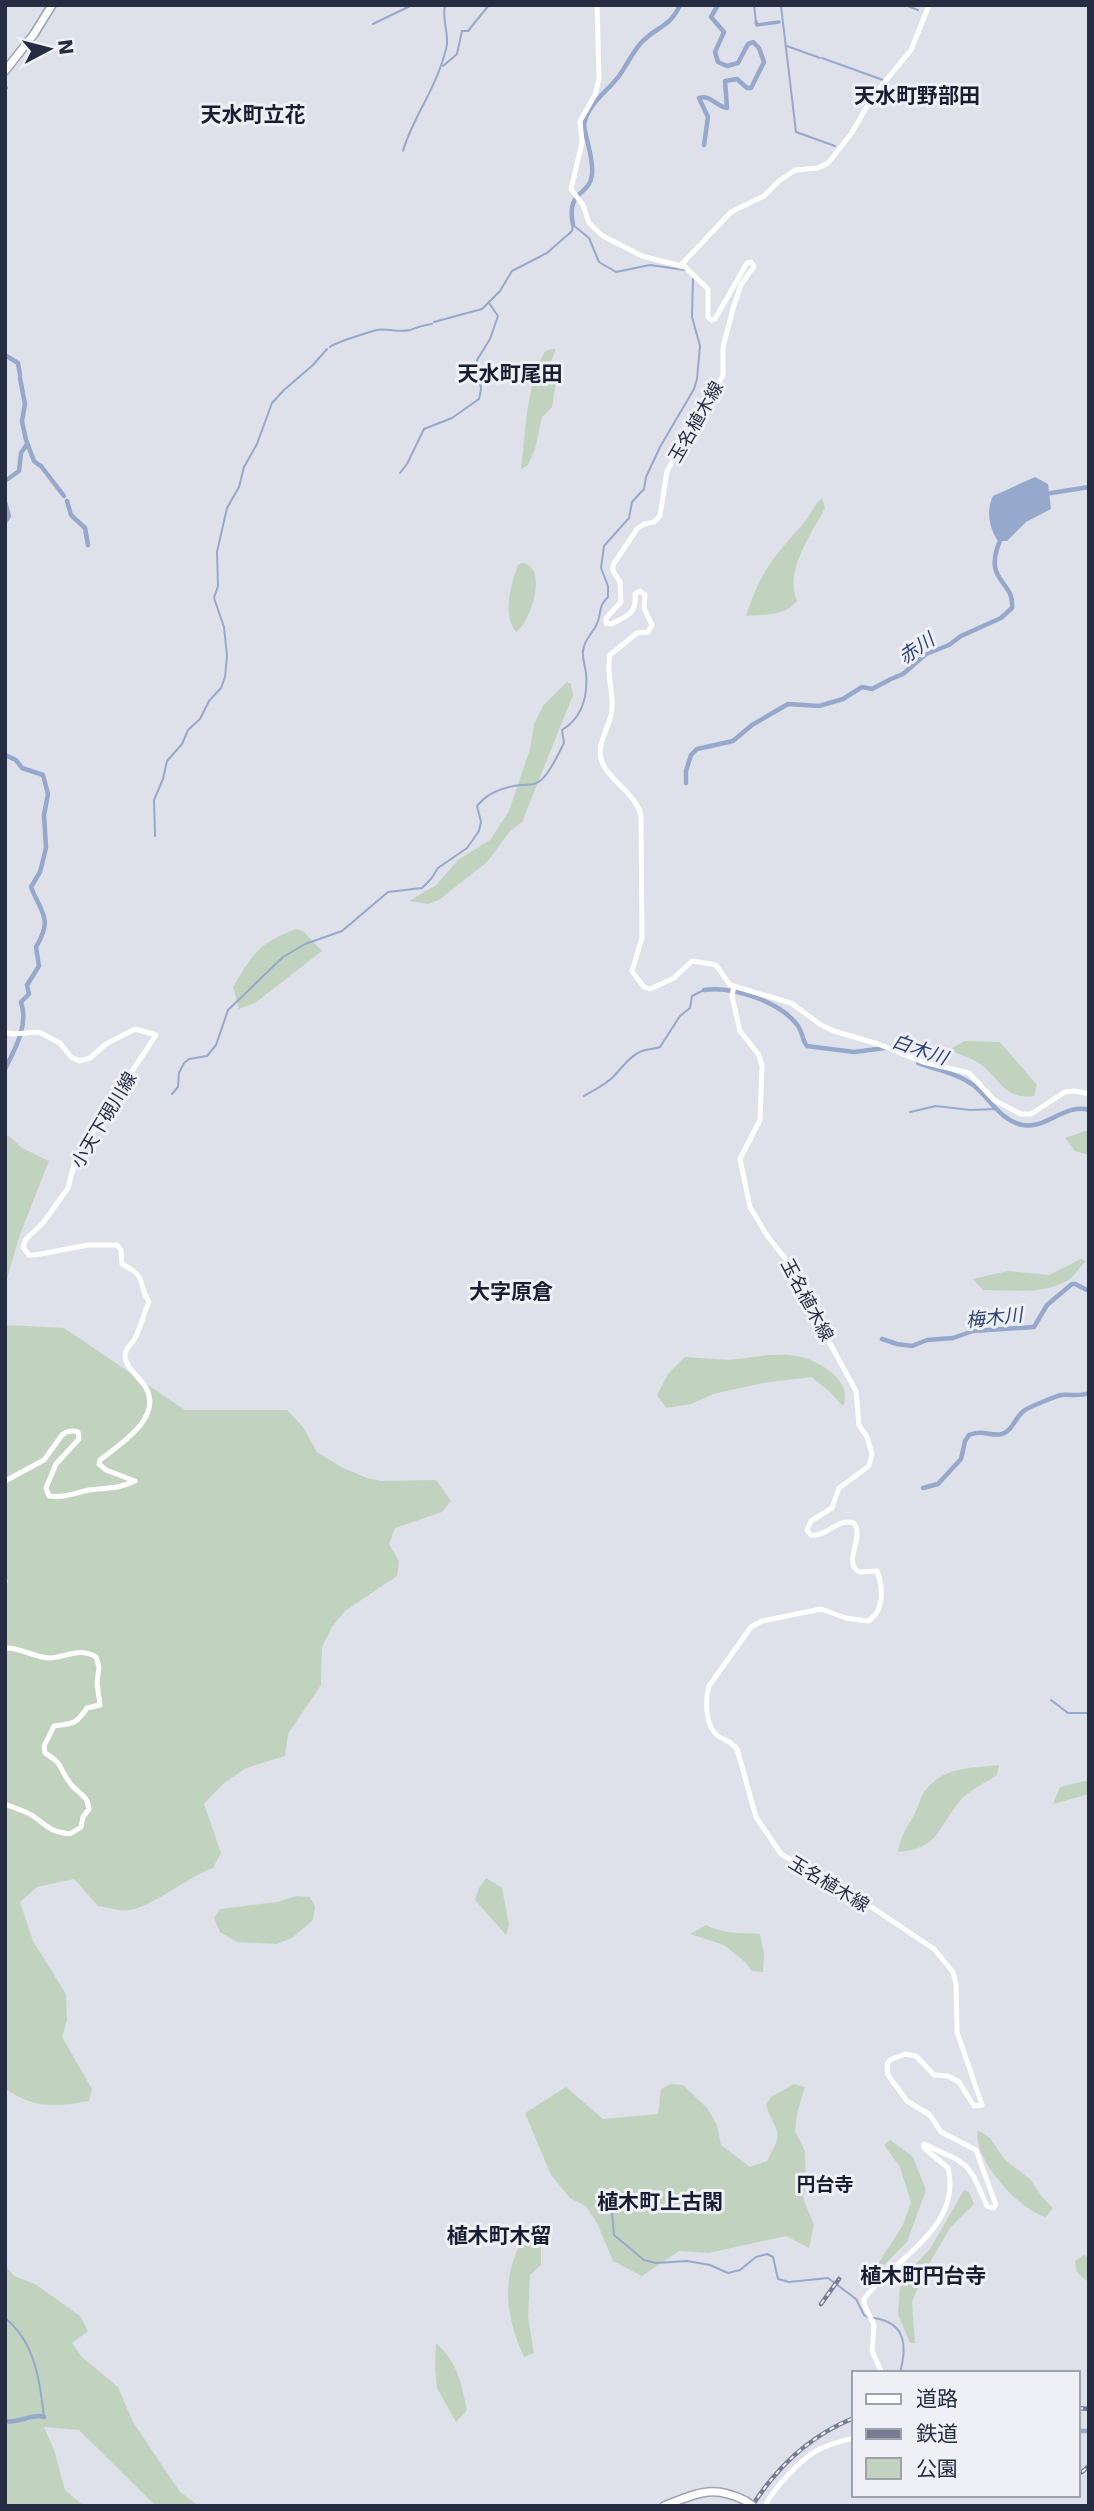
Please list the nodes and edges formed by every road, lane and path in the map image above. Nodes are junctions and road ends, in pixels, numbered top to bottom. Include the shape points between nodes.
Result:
1 (52, 5) edge
2 (597, 5) edge
3 (929, 5) edge
4 (5, 71) edge
5 (680, 266) junction
6 (733, 990) junction
7 (5, 1032) edge
8 (1089, 1094) edge
9 (5, 1481) edge
10 (5, 1648) edge
11 (5, 1804) edge
12 (881, 2371) edge
13 (852, 2439) edge
14 (750, 2503) edge
15 (664, 2506) edge
16 (765, 2506) edge

1 - 4 main road
2 - 5 main road via 599,79 580,121 582,143 571,189 591,226 603,236 642,256
3 - 5 main road via 911,50 828,163 795,170 764,196 731,212
5 - 6 main road, 玉名植木線 via 706,285 708,317 713,320 747,263 754,266 734,305 723,347 723,375 667,471 660,516 640,526 613,565 621,601 606,623 632,612 639,591 645,595 652,625 610,655 612,713 600,746 603,766 636,803 641,816 642,938 632,967 635,977 650,989 697,961 716,965
6 - 8 main road via 791,1003 834,1031 969,1073 994,1100 1021,1114 1031,1114 1065,1092
6 - 12 main road, 玉名植木線 via 740,1031 762,1066 760,1120 740,1159 750,1207 788,1262 856,1391 859,1425 872,1454 869,1466 839,1488 832,1508 811,1521 807,1530 819,1536 841,1522 854,1523 858,1534 853,1567 859,1572 877,1571 881,1597 876,1614 868,1620 821,1609 751,1627 709,1686 709,1722 716,1734 737,1749 756,1817 781,1854 934,1949 953,1972 957,2032 982,2105 974,2106 953,2077 934,2075 916,2056 894,2058 886,2069 906,2101 930,2115 941,2132 976,2150 996,2205 987,2206 966,2166 924,2144 948,2168 950,2200 928,2235 864,2299 874,2325 872,2351
7 - 9 main road, 小天下硯川線 via 39,1032 79,1061 135,1029 156,1035 98,1124 74,1166 68,1188 23,1247 24,1252 35,1255 88,1245 119,1246 120,1261 139,1274 149,1303 125,1354 126,1363 148,1392 149,1408 128,1439 99,1464 135,1481 118,1488 49,1496 46,1488 57,1464 79,1439 75,1431 62,1435 39,1464
10 - 11 main road via 46,1657 85,1652 96,1657 100,1705 87,1708 74,1724 54,1726 44,1746 45,1753 59,1761 70,1783 89,1804 81,1827 69,1834 50,1830 33,1816
13 - 16 main road via 809,2456
14 - 15 main road via 733,2494 708,2490

